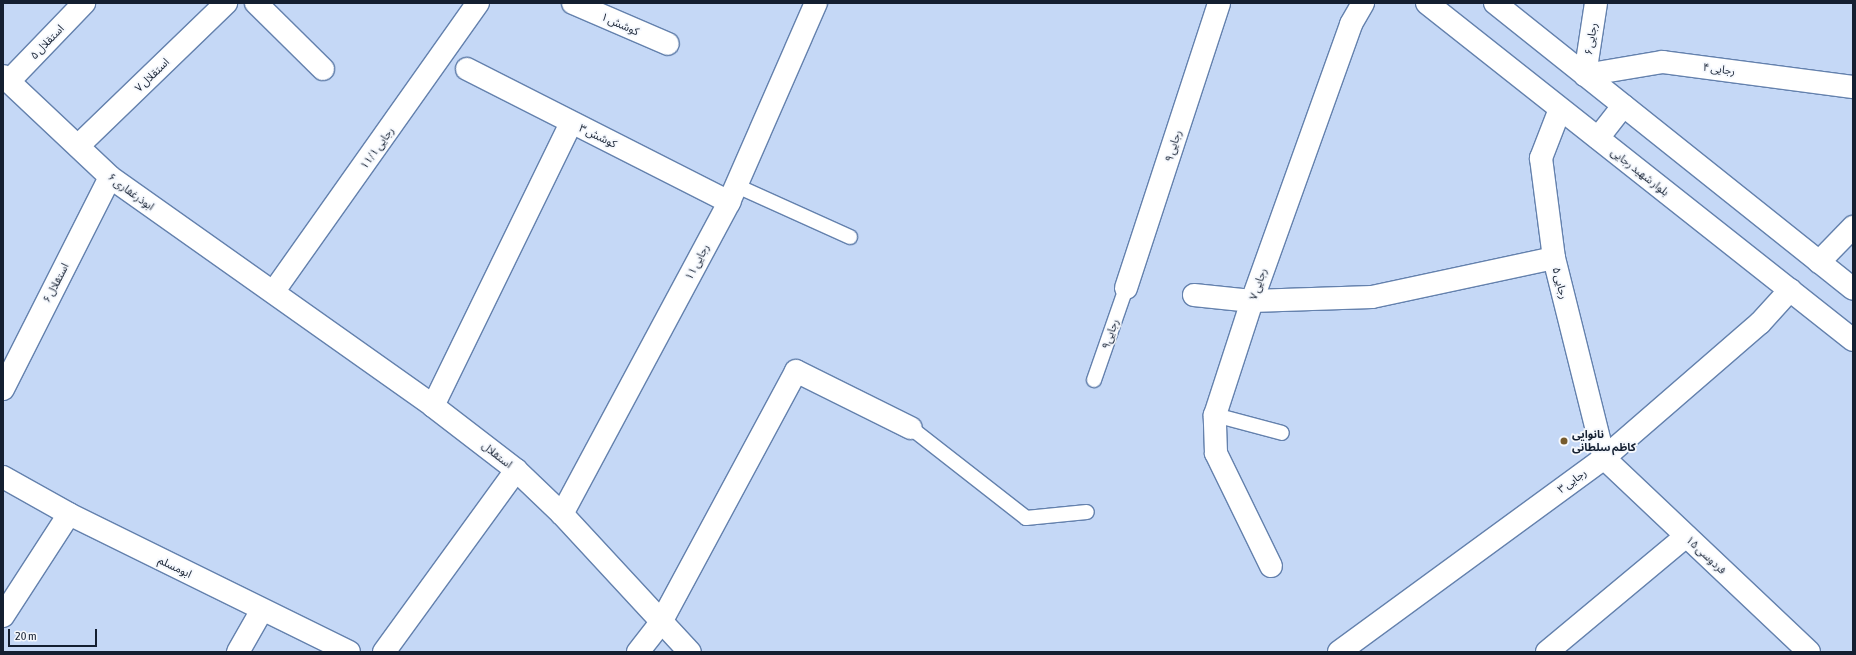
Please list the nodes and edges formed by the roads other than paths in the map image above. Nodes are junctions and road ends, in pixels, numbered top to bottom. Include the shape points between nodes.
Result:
1 (84, 3) edge
2 (226, 3) edge
3 (256, 3) edge
4 (478, 3) edge
5 (573, 3) edge
6 (816, 3) edge
7 (1219, 3) edge
8 (1427, 3) edge
9 (1495, 3) edge
10 (1596, 3) edge
11 (1357, 5) edge
12 (668, 44) dead end
13 (323, 69) dead end
14 (467, 70) dead end
15 (1585, 75) junction
16 (6, 78) edge
17 (1853, 87) edge
18 (1623, 106) junction
19 (1560, 109) junction
20 (571, 123) junction
21 (1598, 138) junction
22 (78, 146) junction
23 (110, 177) junction
24 (733, 194) junction
25 (1853, 227) edge
26 (850, 237) dead end
27 (1554, 258) junction
28 (1819, 262) junction
29 (1126, 288) joint
30 (1853, 289) edge
31 (1790, 290) junction
32 (274, 291) junction
33 (1194, 295) dead end
34 (1252, 301) junction
35 (1853, 340) edge
36 (1094, 380) dead end
37 (3, 389) edge
38 (433, 406) junction
39 (1215, 415) junction
40 (911, 428) joint
41 (1282, 433) dead end
42 (1604, 458) junction
43 (516, 470) junction
44 (3, 477) edge
45 (1086, 512) dead end
46 (69, 514) junction
47 (562, 514) junction
48 (1686, 536) junction
49 (1271, 566) dead end
50 (262, 610) junction
51 (3, 616) edge
52 (660, 624) junction
53 (238, 652) edge
54 (349, 652) edge
55 (384, 652) edge
56 (638, 652) edge
57 (690, 652) edge
58 (1339, 652) edge
59 (1547, 652) edge
60 (1809, 652) edge

1 - 16 street, استقلال ۵
2 - 22 street, استقلال ۷
3 - 13 street
4 - 32 street, رجایی ۱۱/۱
5 - 12 street, کوشش ۱
6 - 24 street, رجایی ۱۱
7 - 29 street, رجایی ۹
8 - 19 street, بلوار شهید رجایی
9 - 15 street
10 - 15 street, رجایی ۶
11 - 34 street, رجایی ۷
14 - 20 street, کوشش ۳
15 - 17 street, رجایی ۴ via 1663,62
15 - 18 street
16 - 22 street, ابوذرغفاری ۶
18 - 21 street
18 - 28 street
19 - 21 street, بلوار شهید رجایی
19 - 27 street, رجایی ۵ via 1541,158
20 - 24 street, کوشش ۳
20 - 38 street
21 - 31 street, بلوار شهید رجایی
22 - 23 street, ابوذرغفاری ۶
23 - 32 street, ابوذرغفاری ۶
23 - 37 street, استقلال ۶
24 - 26 lane
24 - 47 street, رجایی ۱۱
25 - 28 street
27 - 34 street via 1372,297
27 - 42 street, رجایی ۵
28 - 30 street
29 - 36 lane, رجایی۹
31 - 35 street, بلوار شهید رجایی
31 - 42 street, رجایی ۳ via 1760,323
32 - 38 street, استقلال
33 - 34 street
34 - 39 street, رجایی ۷
38 - 43 street, استقلال
39 - 41 lane
39 - 49 street, رجایی ۷ via 1216,454
40 - 45 lane via 1026,518
40 - 52 street via 796,371
42 - 48 street, فردوسی ۱۵
42 - 58 street, رجایی ۳
43 - 47 street, استقلال
43 - 55 street
44 - 46 street, ابومسلم
46 - 50 street, ابومسلم
46 - 51 street
47 - 52 street, استقلال
48 - 59 street
48 - 60 street, فردوسی ۱۵
50 - 53 street
50 - 54 street, ابومسلم
52 - 56 street
52 - 57 street, استقلال

